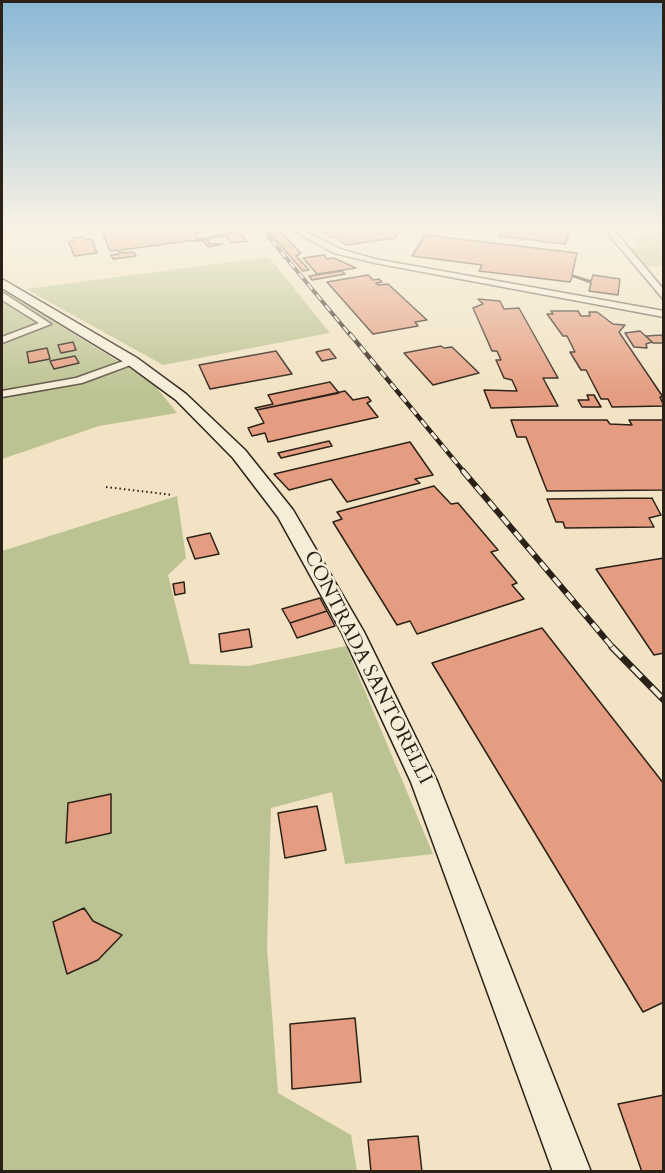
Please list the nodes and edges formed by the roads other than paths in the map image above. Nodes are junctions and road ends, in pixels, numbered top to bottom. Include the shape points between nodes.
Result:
1 (5, 285) edge
2 (504, 285) edge
3 (653, 285) edge
4 (2, 296) edge
5 (663, 297) edge
6 (663, 314) edge
7 (2, 340) edge
8 (132, 360) junction
9 (2, 394) edge
10 (572, 1172) edge

1 - 8 main road, CONTRADA SANTORELLI
2 - 6 street
3 - 5 street
4 - 7 street via 46,324
8 - 9 street via 78,381
8 - 10 main road, CONTRADA SANTORELLI via 181,397 239,454 286,514 328,586 424,781

